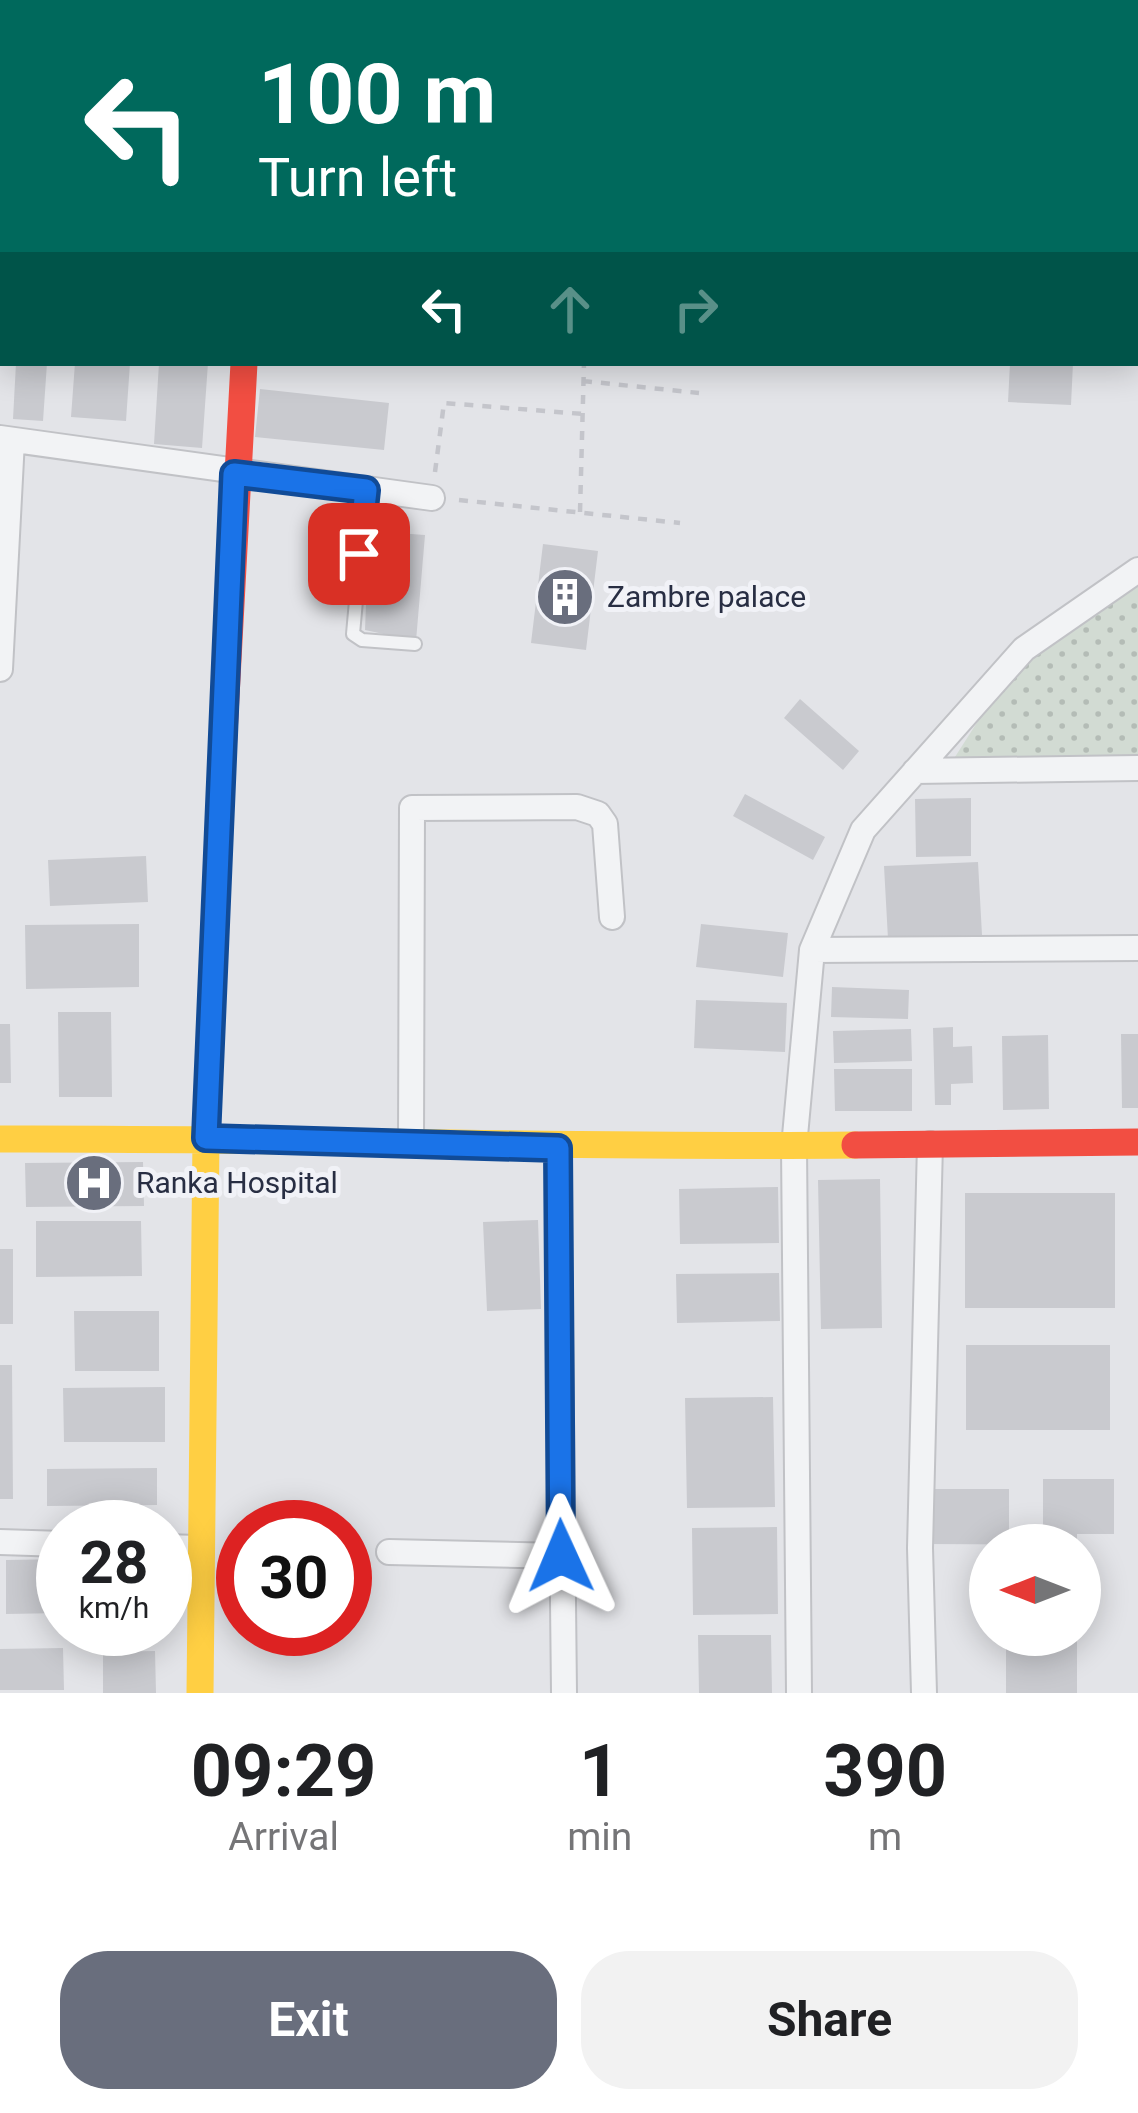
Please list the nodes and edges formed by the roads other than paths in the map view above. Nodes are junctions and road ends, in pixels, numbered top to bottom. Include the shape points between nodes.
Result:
1 (244, 366) edge
2 (6, 439) edge
3 (234, 474) junction
4 (366, 490) junction
5 (432, 498) road end
6 (1138, 570) edge
7 (415, 644) dead end
8 (0, 669) edge
9 (1138, 768) edge
10 (915, 771) junction
11 (613, 917) dead end
12 (1138, 948) edge
13 (812, 950) junction
14 (206, 1138) junction
15 (0, 1139) edge
16 (1138, 1142) edge
17 (411, 1144) junction
18 (930, 1144) junction
19 (558, 1148) junction
20 (794, 1148) junction
21 (0, 1542) edge
22 (36, 1543) edge
23 (192, 1547) edge
24 (197, 1547) junction
25 (388, 1552) dead end
26 (561, 1556) junction
27 (200, 1693) edge
28 (564, 1693) edge
29 (799, 1693) edge
30 (924, 1693) edge

1 - 3 street
2 - 3 street
2 - 8 street
3 - 4 street
3 - 14 street
4 - 5 street
4 - 7 lane via 353,634
6 - 10 street via 1024,649
9 - 10 street
10 - 13 street via 863,830
11 - 17 street via 598,814 578,807 412,808
12 - 13 street
13 - 20 street
14 - 15 street
14 - 17 street
14 - 24 street
16 - 18 street
17 - 19 street
18 - 20 street
18 - 30 street
19 - 20 street
19 - 26 street
20 - 29 street
21 - 22 street
23 - 24 street
24 - 27 street
25 - 26 street
26 - 28 street

